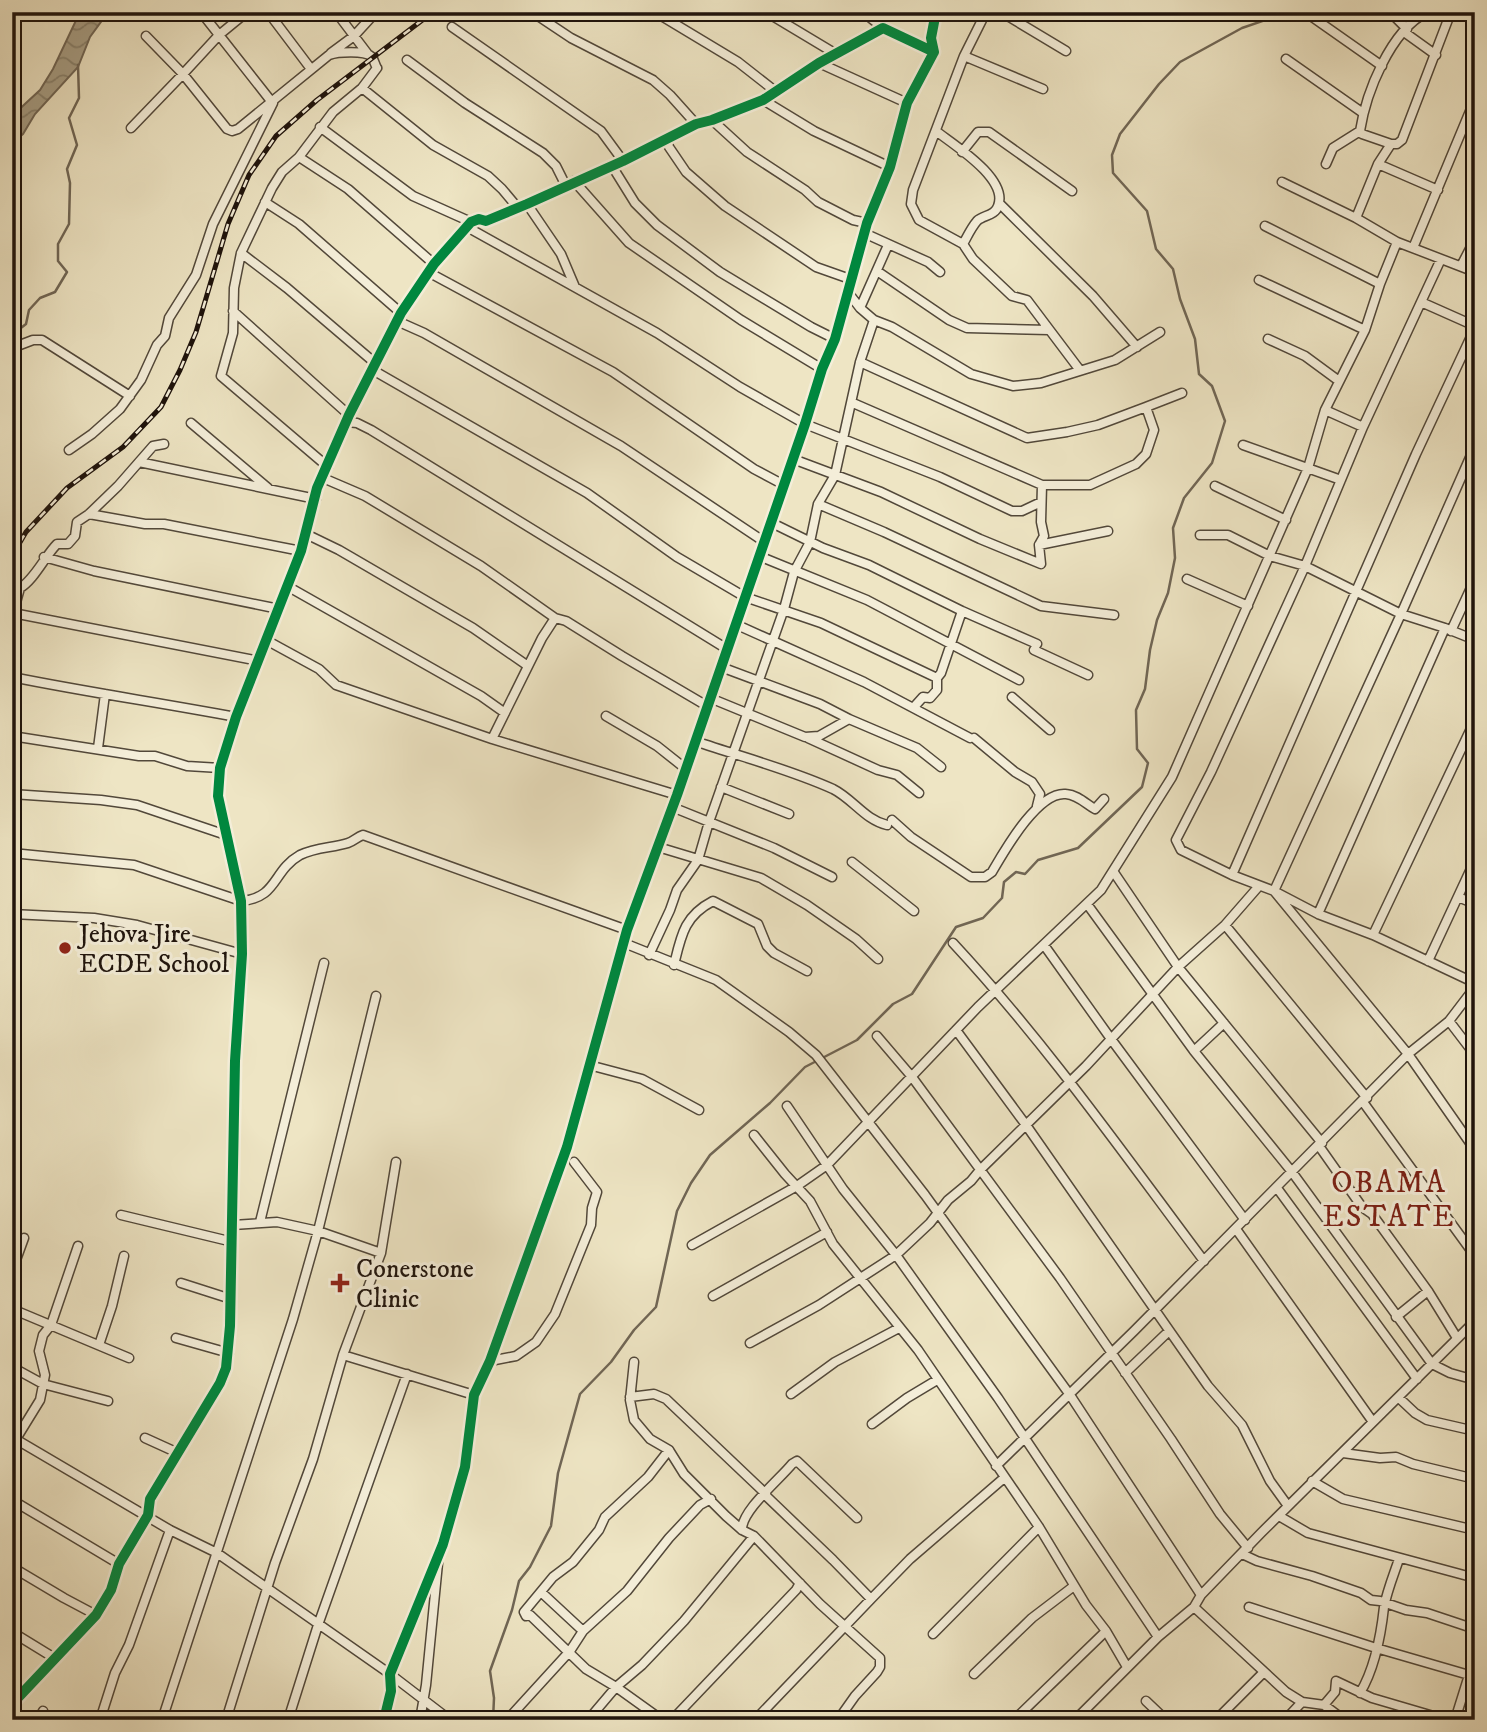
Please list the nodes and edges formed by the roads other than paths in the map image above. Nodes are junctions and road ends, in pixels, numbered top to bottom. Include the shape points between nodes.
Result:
1 (201, 12) edge
2 (247, 12) edge
3 (268, 12) edge
4 (336, 12) edge
5 (376, 12) edge
6 (532, 12) edge
7 (655, 12) edge
8 (766, 12) edge
9 (863, 12) edge
10 (936, 12) edge
11 (986, 12) edge
12 (1001, 12) edge
13 (1390, 12) edge
14 (1427, 12) edge
15 (1308, 14) edge
16 (1450, 17) dead end
17 (452, 27) dead end
18 (883, 28) junction
19 (1406, 31) junction
20 (219, 35) junction
21 (146, 36) dead end
22 (354, 36) junction
23 (1066, 51) dead end
24 (934, 52) junction
25 (367, 53) junction
26 (836, 54) junction
27 (329, 55) junction
28 (1436, 55) junction
29 (964, 56) junction
30 (1286, 59) dead end
31 (407, 60) dead end
32 (819, 63) junction
33 (1382, 66) junction
34 (311, 69) junction
35 (183, 74) junction
36 (362, 88) junction
37 (1043, 89) dead end
38 (775, 91) junction
39 (274, 99) junction
40 (1475, 99) edge
41 (763, 100) junction
42 (907, 103) junction
43 (1363, 113) junction
44 (712, 120) junction
45 (696, 124) junction
46 (320, 127) junction
47 (131, 128) dead end
48 (936, 131) junction
49 (1360, 131) junction
50 (667, 139) junction
51 (1391, 144) junction
52 (962, 152) junction
53 (299, 157) junction
54 (623, 161) junction
55 (1378, 163) junction
56 (1326, 164) dead end
57 (612, 166) junction
58 (890, 166) junction
59 (574, 181) junction
60 (1282, 183) dead end
61 (566, 186) junction
62 (1438, 190) junction
63 (1072, 191) dead end
64 (265, 202) junction
65 (999, 203) junction
66 (522, 206) junction
67 (1356, 218) junction
68 (867, 223) junction
69 (469, 225) junction
70 (1265, 226) dead end
71 (864, 233) junction
72 (1475, 239) edge
73 (1397, 242) junction
74 (963, 244) junction
75 (888, 245) junction
76 (1413, 248) junction
77 (241, 253) junction
78 (1441, 259) junction
79 (434, 264) junction
80 (1461, 266) junction
81 (877, 271) junction
82 (428, 272) junction
83 (940, 272) dead end
84 (1475, 272) edge
85 (850, 279) junction
86 (1259, 280) dead end
87 (1380, 284) junction
88 (575, 287) junction
89 (847, 290) junction
90 (1421, 302) junction
91 (860, 308) junction
92 (233, 311) junction
93 (399, 317) junction
94 (874, 320) junction
95 (1475, 327) edge
96 (1049, 330) junction
97 (1365, 330) junction
98 (1160, 332) dead end
99 (835, 339) junction
100 (1268, 340) dead end
101 (1137, 347) junction
102 (12, 348) edge
103 (860, 362) junction
104 (373, 366) junction
105 (822, 369) junction
106 (1079, 369) junction
107 (1339, 381) junction
108 (1182, 393) dead end
109 (130, 396) junction
110 (853, 403) junction
111 (1146, 407) junction
112 (1325, 410) junction
113 (348, 418) junction
114 (191, 422) dead end
115 (805, 424) junction
116 (1363, 427) junction
117 (844, 440) junction
118 (164, 444) dead end
119 (1242, 445) dead end
120 (1475, 446) edge
121 (69, 450) dead end
122 (793, 459) junction
123 (139, 462) junction
124 (328, 467) junction
125 (1308, 468) junction
126 (835, 475) junction
127 (323, 478) junction
128 (1341, 480) junction
129 (784, 485) junction
130 (1042, 485) junction
131 (1215, 486) dead end
132 (268, 489) junction
133 (316, 499) junction
134 (1041, 502) junction
135 (818, 504) junction
136 (89, 514) junction
137 (1286, 520) junction
138 (771, 522) junction
139 (1108, 531) dead end
140 (306, 534) junction
141 (1200, 535) dead end
142 (763, 541) junction
143 (810, 542) junction
144 (1039, 545) junction
145 (301, 551) junction
146 (758, 556) junction
147 (1270, 556) junction
148 (44, 557) junction
149 (1305, 566) junction
150 (794, 572) junction
151 (1187, 579) dead end
152 (1475, 579) edge
153 (287, 586) junction
154 (1357, 592) junction
155 (745, 597) junction
156 (1248, 606) junction
157 (279, 609) junction
158 (784, 609) junction
159 (962, 611) junction
160 (1401, 614) junction
161 (13, 615) edge
162 (1114, 615) dead end
163 (555, 618) junction
164 (735, 624) junction
165 (1448, 629) junction
166 (267, 640) junction
167 (1475, 640) edge
168 (773, 642) junction
169 (951, 644) junction
170 (727, 649) junction
171 (259, 661) junction
172 (527, 666) junction
173 (721, 667) junction
174 (1087, 675) dead end
175 (12, 677) edge
176 (937, 678) junction
177 (1019, 680) dead end
178 (758, 682) junction
179 (105, 694) junction
180 (1012, 697) dead end
181 (709, 702) junction
182 (914, 707) junction
183 (505, 713) junction
184 (746, 715) junction
185 (236, 716) junction
186 (606, 716) dead end
187 (849, 719) junction
188 (1475, 720) edge
189 (1049, 730) dead end
190 (12, 736) edge
191 (805, 737) junction
192 (492, 739) junction
193 (695, 741) junction
194 (98, 748) junction
195 (732, 754) junction
196 (941, 767) dead end
197 (220, 768) junction
198 (686, 769) junction
199 (721, 787) junction
200 (919, 793) dead end
201 (12, 794) edge
202 (677, 795) junction
203 (1104, 799) dead end
204 (1037, 806) junction
205 (672, 807) junction
206 (789, 814) dead end
207 (709, 822) junction
208 (226, 835) junction
209 (658, 847) junction
210 (12, 853) edge
211 (698, 860) junction
212 (1475, 860) edge
213 (852, 862) dead end
214 (1113, 871) junction
215 (1232, 875) junction
216 (832, 877) dead end
217 (1259, 886) junction
218 (1274, 891) junction
219 (1458, 897) junction
220 (241, 901) junction
221 (1087, 904) junction
222 (1475, 904) edge
223 (914, 911) dead end
224 (12, 914) edge
225 (1318, 914) junction
226 (1225, 925) junction
227 (627, 930) junction
228 (1373, 935) junction
229 (624, 943) junction
230 (953, 943) dead end
231 (1044, 945) junction
232 (242, 954) junction
233 (649, 955) junction
234 (878, 959) dead end
235 (1428, 961) junction
236 (324, 963) dead end
237 (674, 965) junction
238 (1178, 967) junction
239 (807, 971) dead end
240 (1475, 985) edge
241 (996, 990) junction
242 (376, 996) dead end
243 (1152, 996) junction
244 (1449, 1021) junction
245 (1224, 1023) junction
246 (956, 1030) junction
247 (877, 1036) dead end
248 (1111, 1039) junction
249 (1194, 1051) junction
250 (1408, 1054) junction
251 (1475, 1055) edge
252 (589, 1065) junction
253 (912, 1077) junction
254 (1069, 1081) junction
255 (1365, 1100) junction
256 (787, 1106) dead end
257 (699, 1110) dead end
258 (870, 1122) junction
259 (1026, 1125) junction
260 (754, 1135) dead end
261 (1320, 1145) junction
262 (1475, 1150) edge
263 (396, 1162) dead end
264 (574, 1162) dead end
265 (827, 1165) junction
266 (980, 1170) junction
267 (1293, 1172) junction
268 (797, 1186) junction
269 (1277, 1188) junction
270 (937, 1213) junction
271 (121, 1215) dead end
272 (1245, 1220) junction
273 (260, 1222) junction
274 (233, 1225) junction
275 (1236, 1229) junction
276 (318, 1231) junction
277 (827, 1232) junction
278 (23, 1238) dead end
279 (233, 1242) junction
280 (692, 1245) dead end
281 (78, 1246) dead end
282 (381, 1253) junction
283 (896, 1255) junction
284 (124, 1256) dead end
285 (1475, 1256) edge
286 (1204, 1261) junction
287 (12, 1271) edge
288 (861, 1278) junction
289 (181, 1283) dead end
290 (1428, 1291) junction
291 (713, 1296) dead end
292 (231, 1299) junction
293 (12, 1309) edge
294 (1156, 1310) junction
295 (1396, 1317) junction
296 (1475, 1321) edge
297 (51, 1325) junction
298 (899, 1328) junction
299 (1169, 1331) junction
300 (176, 1338) dead end
301 (1457, 1338) junction
302 (750, 1343) dead end
303 (99, 1345) junction
304 (229, 1353) junction
305 (1112, 1353) junction
306 (343, 1355) junction
307 (129, 1358) dead end
308 (490, 1361) junction
309 (634, 1362) dead end
310 (1432, 1363) junction
311 (12, 1367) edge
312 (1125, 1373) junction
313 (407, 1374) junction
314 (1416, 1379) junction
315 (937, 1380) junction
316 (1475, 1380) edge
317 (43, 1384) junction
318 (792, 1394) dead end
319 (474, 1395) junction
320 (1070, 1395) junction
321 (630, 1397) junction
322 (1399, 1398) junction
323 (108, 1401) dead end
324 (1373, 1422) junction
325 (872, 1424) dead end
326 (1475, 1431) edge
327 (145, 1437) dead end
328 (14, 1438) edge
329 (1025, 1438) junction
330 (669, 1450) junction
331 (1343, 1452) junction
332 (178, 1453) junction
333 (996, 1466) junction
334 (1004, 1478) junction
335 (1475, 1479) edge
336 (1312, 1481) junction
337 (765, 1494) junction
338 (711, 1499) junction
339 (12, 1500) edge
340 (1288, 1506) junction
341 (148, 1515) junction
342 (1279, 1516) junction
343 (857, 1518) dead end
344 (1039, 1527) junction
345 (170, 1530) junction
346 (743, 1530) junction
347 (1475, 1530) edge
348 (754, 1535) junction
349 (1245, 1551) junction
350 (439, 1552) junction
351 (217, 1553) junction
352 (1399, 1559) junction
353 (119, 1564) junction
354 (12, 1567) edge
355 (1475, 1578) edge
356 (800, 1583) junction
357 (1074, 1586) junction
358 (269, 1588) junction
359 (541, 1592) junction
360 (1201, 1595) junction
361 (871, 1599) junction
362 (1385, 1604) junction
363 (1194, 1607) junction
364 (1249, 1607) dead end
365 (96, 1615) junction
366 (318, 1625) junction
367 (845, 1625) junction
368 (1475, 1629) edge
369 (583, 1631) junction
370 (1106, 1631) junction
371 (12, 1632) edge
372 (933, 1634) dead end
373 (1158, 1637) junction
374 (1376, 1648) junction
375 (570, 1651) junction
376 (1475, 1657) edge
377 (56, 1659) junction
378 (1127, 1667) junction
379 (1263, 1673) junction
380 (390, 1674) junction
381 (974, 1674) dead end
382 (1469, 1675) junction
383 (1471, 1686) edge
384 (616, 1687) junction
385 (1360, 1693) junction
386 (424, 1699) junction
387 (13, 1701) edge
388 (1146, 1701) dead end
389 (1303, 1702) junction
390 (1324, 1705) junction
391 (100, 1720) edge
392 (162, 1720) edge
393 (226, 1720) edge
394 (288, 1720) edge
395 (384, 1720) edge
396 (420, 1720) edge
397 (450, 1720) edge
398 (507, 1720) edge
399 (588, 1720) edge
400 (662, 1720) edge
401 (672, 1720) edge
402 (755, 1720) edge
403 (838, 1720) edge
404 (1014, 1720) edge
405 (1075, 1720) edge
406 (1166, 1720) edge
407 (1216, 1720) edge
408 (1285, 1720) edge
409 (1344, 1720) edge
410 (1447, 1720) edge
411 (1455, 1720) edge

1 - 20 street
2 - 20 street
3 - 34 street
4 - 22 street
5 - 22 street
6 - 45 street via 579,43 653,80
7 - 38 street via 738,62
8 - 26 street
9 - 18 street
10 - 24 street via 931,38
11 - 29 street
12 - 23 street
13 - 19 street
14 - 19 street
15 - 33 street
16 - 28 street
17 - 54 street via 601,131
18 - 24 street
18 - 26 street
19 - 28 street
19 - 33 street
20 - 35 street
20 - 39 street
21 - 35 street
22 - 25 street
22 - 27 street
24 - 42 street
25 - 27 street
25 - 36 street via 377,68
26 - 32 street
27 - 34 street
28 - 51 street via 1402,140
29 - 37 street
29 - 48 street
30 - 43 street
31 - 61 street via 543,153
32 - 38 street
32 - 42 street
33 - 43 street
34 - 39 street
35 - 39 street via 229,131 238,130
35 - 47 street
36 - 46 street
36 - 66 street via 433,145 488,176
38 - 41 street
39 - 109 street via 213,224 196,275
40 - 62 street
41 - 44 street
41 - 58 street via 814,131
42 - 58 street
43 - 49 street
44 - 45 street
44 - 68 street via 747,152 818,202
45 - 50 street
46 - 53 street
46 - 69 street via 414,196
48 - 52 street
48 - 74 street via 911,204 919,220
49 - 51 street
49 - 56 street via 1333,148
50 - 54 street
50 - 85 street via 686,172 725,206 816,267
51 - 55 street
52 - 63 street via 976,133 989,132
52 - 65 street via 995,181
53 - 64 street via 278,177
53 - 79 street via 348,189
54 - 57 street
55 - 62 street
55 - 67 street
57 - 59 street
57 - 99 street via 635,203 657,225 720,272
58 - 68 street
59 - 61 street
59 - 105 street via 629,243
60 - 67 street
61 - 66 street
62 - 76 street
64 - 77 street
64 - 93 street via 299,224
65 - 74 street via 992,214 977,222
65 - 101 street via 1093,296
66 - 69 street
66 - 88 street via 561,254
67 - 73 street
68 - 71 street
69 - 79 street
69 - 88 street
70 - 87 street
71 - 75 street
71 - 85 street
72 - 80 street
73 - 76 street
73 - 87 street
74 - 96 street via 1012,296 1027,300
75 - 81 street
75 - 83 street
76 - 78 street
77 - 92 street
77 - 104 street
78 - 80 street
78 - 90 street
79 - 82 street
80 - 84 street
81 - 91 street
81 - 96 street via 967,328
82 - 93 street
82 - 129 street via 613,372
85 - 89 street
86 - 97 street
87 - 97 street
88 - 115 street
89 - 91 street
89 - 99 street
90 - 95 street
90 - 116 street
91 - 94 street
92 - 113 street
92 - 124 street via 233,333 220,376
93 - 104 street
93 - 142 street via 604,436
94 - 103 street
94 - 106 street via 971,374 995,382 1013,386 1041,383
95 - 154 street
96 - 106 street
97 - 107 street
98 - 101 street
99 - 105 street
100 - 107 street via 1305,356
101 - 106 street via 1115,360
102 - 109 street via 42,340
103 - 110 street
103 - 111 street via 1022,437 1098,425
104 - 113 street
104 - 155 street via 587,493 677,557
105 - 115 street
107 - 112 street
108 - 111 street
109 - 121 street via 103,425
110 - 117 street
110 - 130 street
111 - 130 street via 1154,430 1146,454 1136,464 1090,485
112 - 116 street
112 - 125 street
113 - 124 street
113 - 170 street
114 - 132 street
115 - 117 street
115 - 122 street
116 - 128 street
117 - 126 street
117 - 134 street via 1012,510 1022,511
118 - 123 street via 153,446
119 - 125 street
120 - 160 street
122 - 126 street
122 - 129 street
123 - 132 street
123 - 136 street
124 - 127 street
125 - 128 street
125 - 137 street
126 - 135 street
126 - 144 street via 1041,564
127 - 133 street
127 - 163 street via 365,496 481,566
128 - 149 street
129 - 138 street
130 - 134 street
131 - 137 street
132 - 133 street
133 - 140 street
134 - 144 street via 1044,536
135 - 143 street
135 - 162 street via 1041,606
136 - 145 street
136 - 148 street via 77,522 68,544 57,544
137 - 147 street
138 - 142 street
138 - 143 street
139 - 144 street
140 - 145 street
140 - 172 street via 473,628
141 - 147 street via 1228,535
142 - 146 street
143 - 150 street
143 - 159 street
145 - 153 street
146 - 150 street
146 - 155 street
147 - 149 street
147 - 156 street
148 - 157 street via 94,572
148 - 161 street via 20,588
149 - 154 street
149 - 215 street via 1211,772 1177,835 1181,850
150 - 158 street
150 - 169 street via 867,600
151 - 156 street
152 - 165 street
153 - 157 street
153 - 183 street
154 - 160 street
154 - 215 street
155 - 158 street
155 - 164 street
156 - 214 street via 1172,777
157 - 166 street
158 - 168 street
158 - 176 street
159 - 169 street
159 - 174 street
160 - 165 street
160 - 218 street
161 - 171 street
163 - 172 street
163 - 181 street
164 - 168 street
164 - 170 street
165 - 167 street
165 - 225 street
166 - 171 street
166 - 192 street via 319,669 336,685
168 - 178 street
168 - 182 street
169 - 176 street
169 - 177 street
170 - 173 street
171 - 185 street
172 - 183 street
173 - 178 street
173 - 181 street
175 - 179 street
176 - 182 street via 937,690
178 - 184 street
178 - 187 street
179 - 185 street
179 - 194 street
180 - 189 street
181 - 184 street
181 - 193 street
182 - 204 street via 972,738 1032,782 1040,794
183 - 192 street
184 - 191 street
184 - 195 street
185 - 197 street
186 - 198 street
187 - 191 street via 819,736
187 - 196 street via 917,748
188 - 228 street
190 - 194 street
191 - 200 street via 897,775
192 - 202 street
193 - 195 street
193 - 198 street
194 - 197 street
195 - 199 street
195 - 204 street via 835,790 875,822 889,823 971,877 992,872
197 - 208 street via 218,796
198 - 202 street
199 - 206 street
199 - 207 street
201 - 208 street via 137,805
202 - 205 street
203 - 204 street via 1095,810 1065,793
205 - 207 street
205 - 209 street
207 - 211 street
207 - 216 street
208 - 220 street
209 - 211 street
209 - 227 street
210 - 220 street via 134,865
211 - 233 street via 677,890
211 - 234 street via 761,878 807,905
212 - 219 street
213 - 223 street
214 - 221 street
214 - 238 street
215 - 217 street
217 - 218 street
217 - 226 street
218 - 225 street
218 - 250 street
219 - 222 street
219 - 235 street
220 - 227 street via 264,895 296,857 363,835
220 - 232 street
221 - 231 street
221 - 243 street
224 - 232 street via 137,925
225 - 228 street
226 - 238 street
226 - 255 street
227 - 229 street
228 - 235 street
229 - 233 street
229 - 252 street
230 - 241 street
231 - 241 street
231 - 248 street
232 - 274 street via 234,1062
233 - 237 street
235 - 240 street
236 - 273 street
237 - 239 street via 682,929 713,901 758,924 774,953
237 - 258 street via 716,980 789,1032 816,1055
238 - 243 street
238 - 245 street
240 - 244 street
241 - 246 street
241 - 254 street
242 - 276 street
243 - 248 street
243 - 249 street
244 - 250 street
244 - 251 street
245 - 249 street
245 - 261 street
246 - 253 street
246 - 259 street
247 - 253 street
248 - 254 street
248 - 272 street
249 - 267 street
250 - 255 street
250 - 262 street
252 - 257 street via 642,1079
252 - 308 street via 567,1147
253 - 258 street
253 - 266 street
254 - 259 street
254 - 286 street
255 - 261 street
255 - 285 street
256 - 265 street
258 - 265 street
258 - 270 street
259 - 266 street
259 - 294 street
260 - 268 street
261 - 267 street
261 - 290 street
263 - 282 street
264 - 308 street via 597,1192 592,1225 555,1314 536,1342 516,1356
265 - 268 street
265 - 283 street
266 - 270 street
266 - 305 street
267 - 269 street
267 - 295 street
268 - 277 street
268 - 280 street
269 - 272 street
269 - 314 street
270 - 283 street
270 - 320 street
271 - 279 street
272 - 275 street
273 - 274 street
273 - 276 street
274 - 279 street
275 - 286 street
275 - 324 street
276 - 282 street
276 - 351 street
277 - 288 street
277 - 291 street
278 - 287 street
279 - 292 street
281 - 297 street
282 - 306 street
283 - 288 street
283 - 329 street
284 - 303 street
286 - 294 street
288 - 298 street
288 - 302 street
289 - 292 street
290 - 295 street
290 - 301 street
292 - 304 street
293 - 297 street
294 - 299 street
294 - 305 street
295 - 310 street
296 - 301 street
297 - 303 street
297 - 317 street via 39,1351
298 - 315 street
298 - 318 street via 835,1362
299 - 312 street
299 - 340 street via 1242,1425
300 - 304 street
301 - 310 street
303 - 307 street
304 - 332 street via 220,1383
305 - 312 street
305 - 320 street
306 - 313 street
306 - 358 street
308 - 319 street
309 - 321 street
310 - 314 street
310 - 316 street via 1450,1374
311 - 317 street
312 - 349 street
313 - 319 street
313 - 366 street
314 - 322 street
315 - 325 street
315 - 333 street
317 - 323 street
317 - 328 street via 40,1400
319 - 350 street via 463,1474
320 - 329 street
320 - 360 street
321 - 330 street via 634,1420 650,1439
321 - 337 street via 654,1394 666,1399
322 - 324 street
322 - 326 street via 1427,1420
324 - 331 street
327 - 332 street
328 - 341 street
329 - 333 street
329 - 373 street
330 - 338 street via 684,1474
330 - 359 street via 649,1477 605,1517 573,1562
331 - 335 street via 1396,1457
331 - 336 street
332 - 341 street via 150,1499
333 - 334 street
334 - 344 street
334 - 361 street
336 - 340 street
336 - 347 street via 1343,1499
337 - 343 street via 797,1461
337 - 346 street via 744,1519
337 - 361 street
338 - 346 street
338 - 369 street via 669,1538 627,1591
339 - 353 street
340 - 342 street
341 - 345 street
341 - 353 street
342 - 349 street
342 - 352 street via 1308,1533
344 - 357 street
344 - 372 street
345 - 351 street
345 - 391 street
346 - 348 street
348 - 356 street
348 - 384 street via 684,1621
349 - 360 street
349 - 362 street via 1257,1562 1312,1576
350 - 380 street
350 - 386 street
351 - 358 street
351 - 392 street
352 - 355 street
352 - 362 street
353 - 365 street
354 - 365 street
356 - 367 street
356 - 401 street
357 - 370 street
357 - 381 street via 1032,1618
358 - 366 street
358 - 393 street
359 - 369 street
359 - 375 street via 525,1615
360 - 363 street
361 - 367 street
362 - 368 street
362 - 374 street
363 - 373 street
363 - 379 street
364 - 374 street
365 - 377 street
366 - 380 street
366 - 394 street
367 - 402 street
367 - 403 street via 881,1664
369 - 375 street
370 - 378 street
370 - 404 street
371 - 377 street
373 - 378 street
374 - 382 street
374 - 385 street
375 - 384 street via 586,1669
375 - 398 street
376 - 382 street
377 - 387 street
378 - 405 street
379 - 389 street
379 - 407 street
380 - 386 street
380 - 395 street
382 - 383 street
383 - 411 street
384 - 399 street
384 - 400 street
385 - 390 street via 1335,1682 1338,1686
385 - 410 street
386 - 396 street
386 - 397 street
388 - 406 street
389 - 390 street
389 - 408 street
390 - 409 street

